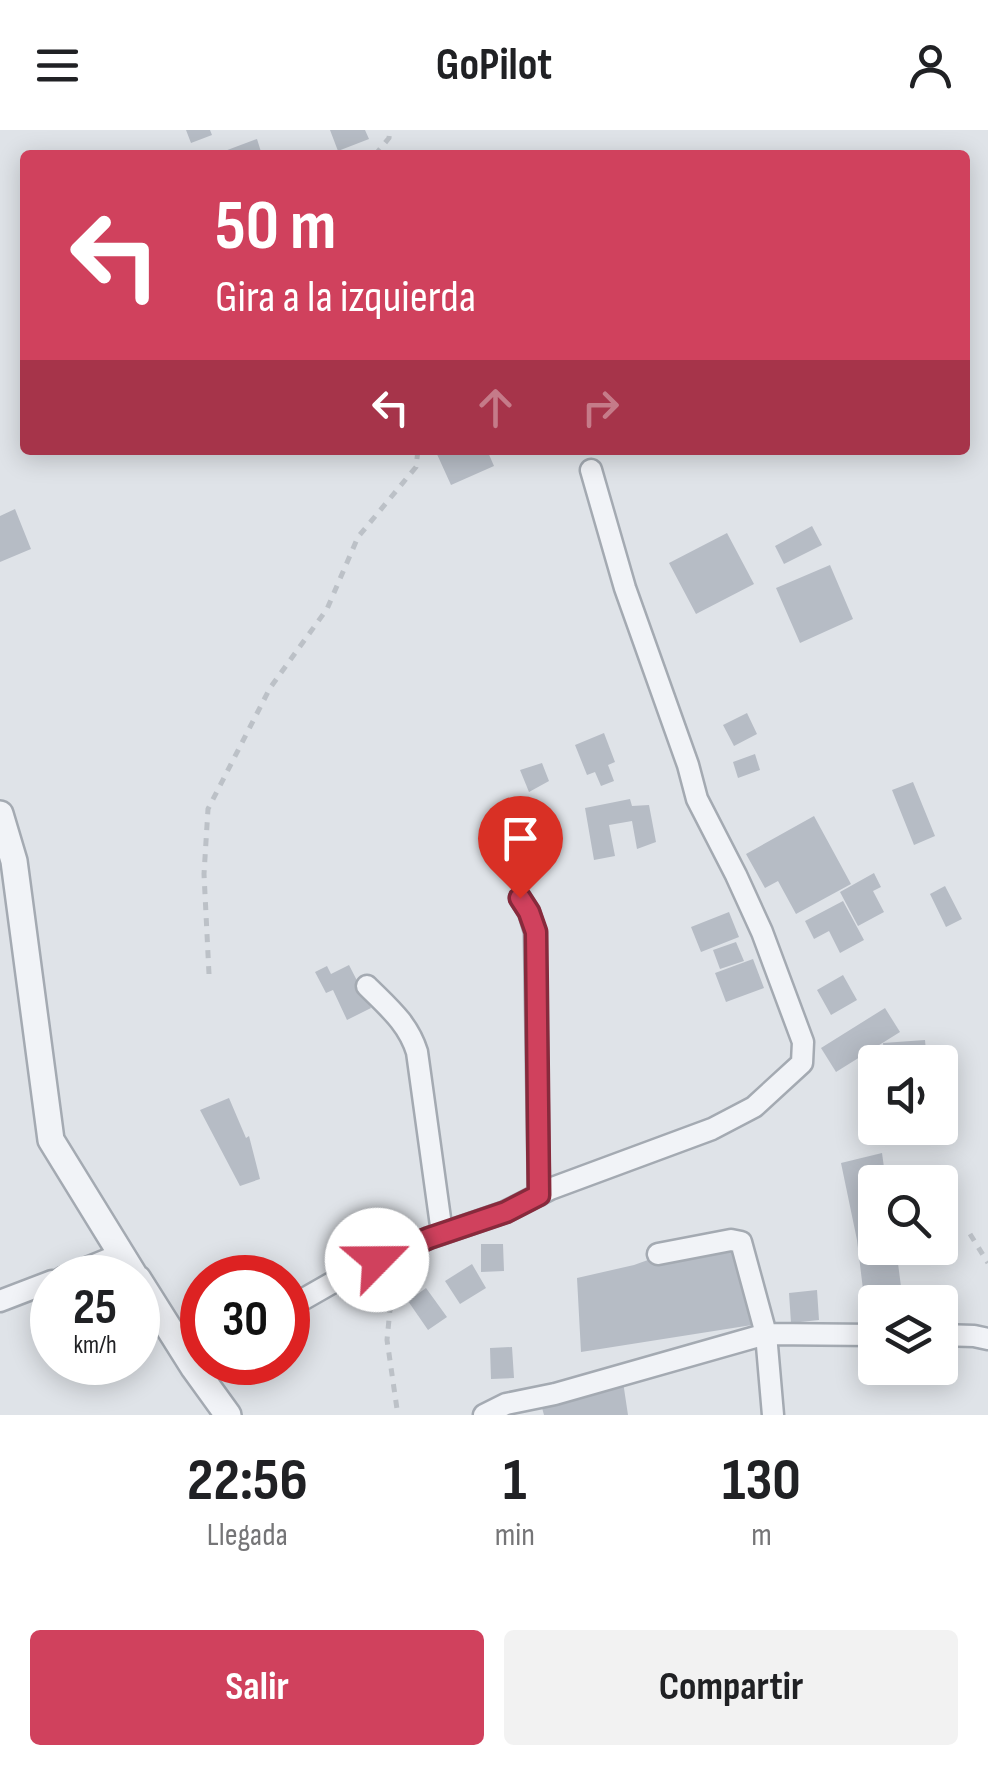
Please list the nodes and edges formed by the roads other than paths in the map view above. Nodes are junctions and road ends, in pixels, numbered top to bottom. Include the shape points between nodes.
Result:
1 (592, 470) dead end
2 (0, 814) edge
3 (520, 898) dead end
4 (367, 986) dead end
5 (539, 1195) junction
6 (442, 1233) junction
7 (121, 1254) edge
8 (658, 1254) dead end
9 (30, 1289) edge
10 (310, 1295) edge
11 (0, 1301) edge
12 (160, 1310) edge
13 (766, 1334) junction
14 (858, 1335) edge
15 (958, 1336) edge
16 (180, 1338) edge
17 (988, 1340) edge
18 (211, 1385) edge
19 (228, 1415) edge
20 (484, 1415) edge
21 (773, 1415) edge

1 - 5 street via 624,588 697,800 762,932 803,1042 802,1063 754,1108
2 - 7 street via 14,860 51,1140
3 - 5 street via 536,932
4 - 6 street via 411,1034
5 - 6 street
6 - 10 street
8 - 13 street via 741,1242
9 - 11 street
12 - 16 street
13 - 14 street
13 - 20 street
13 - 21 street
15 - 17 street
18 - 19 street

